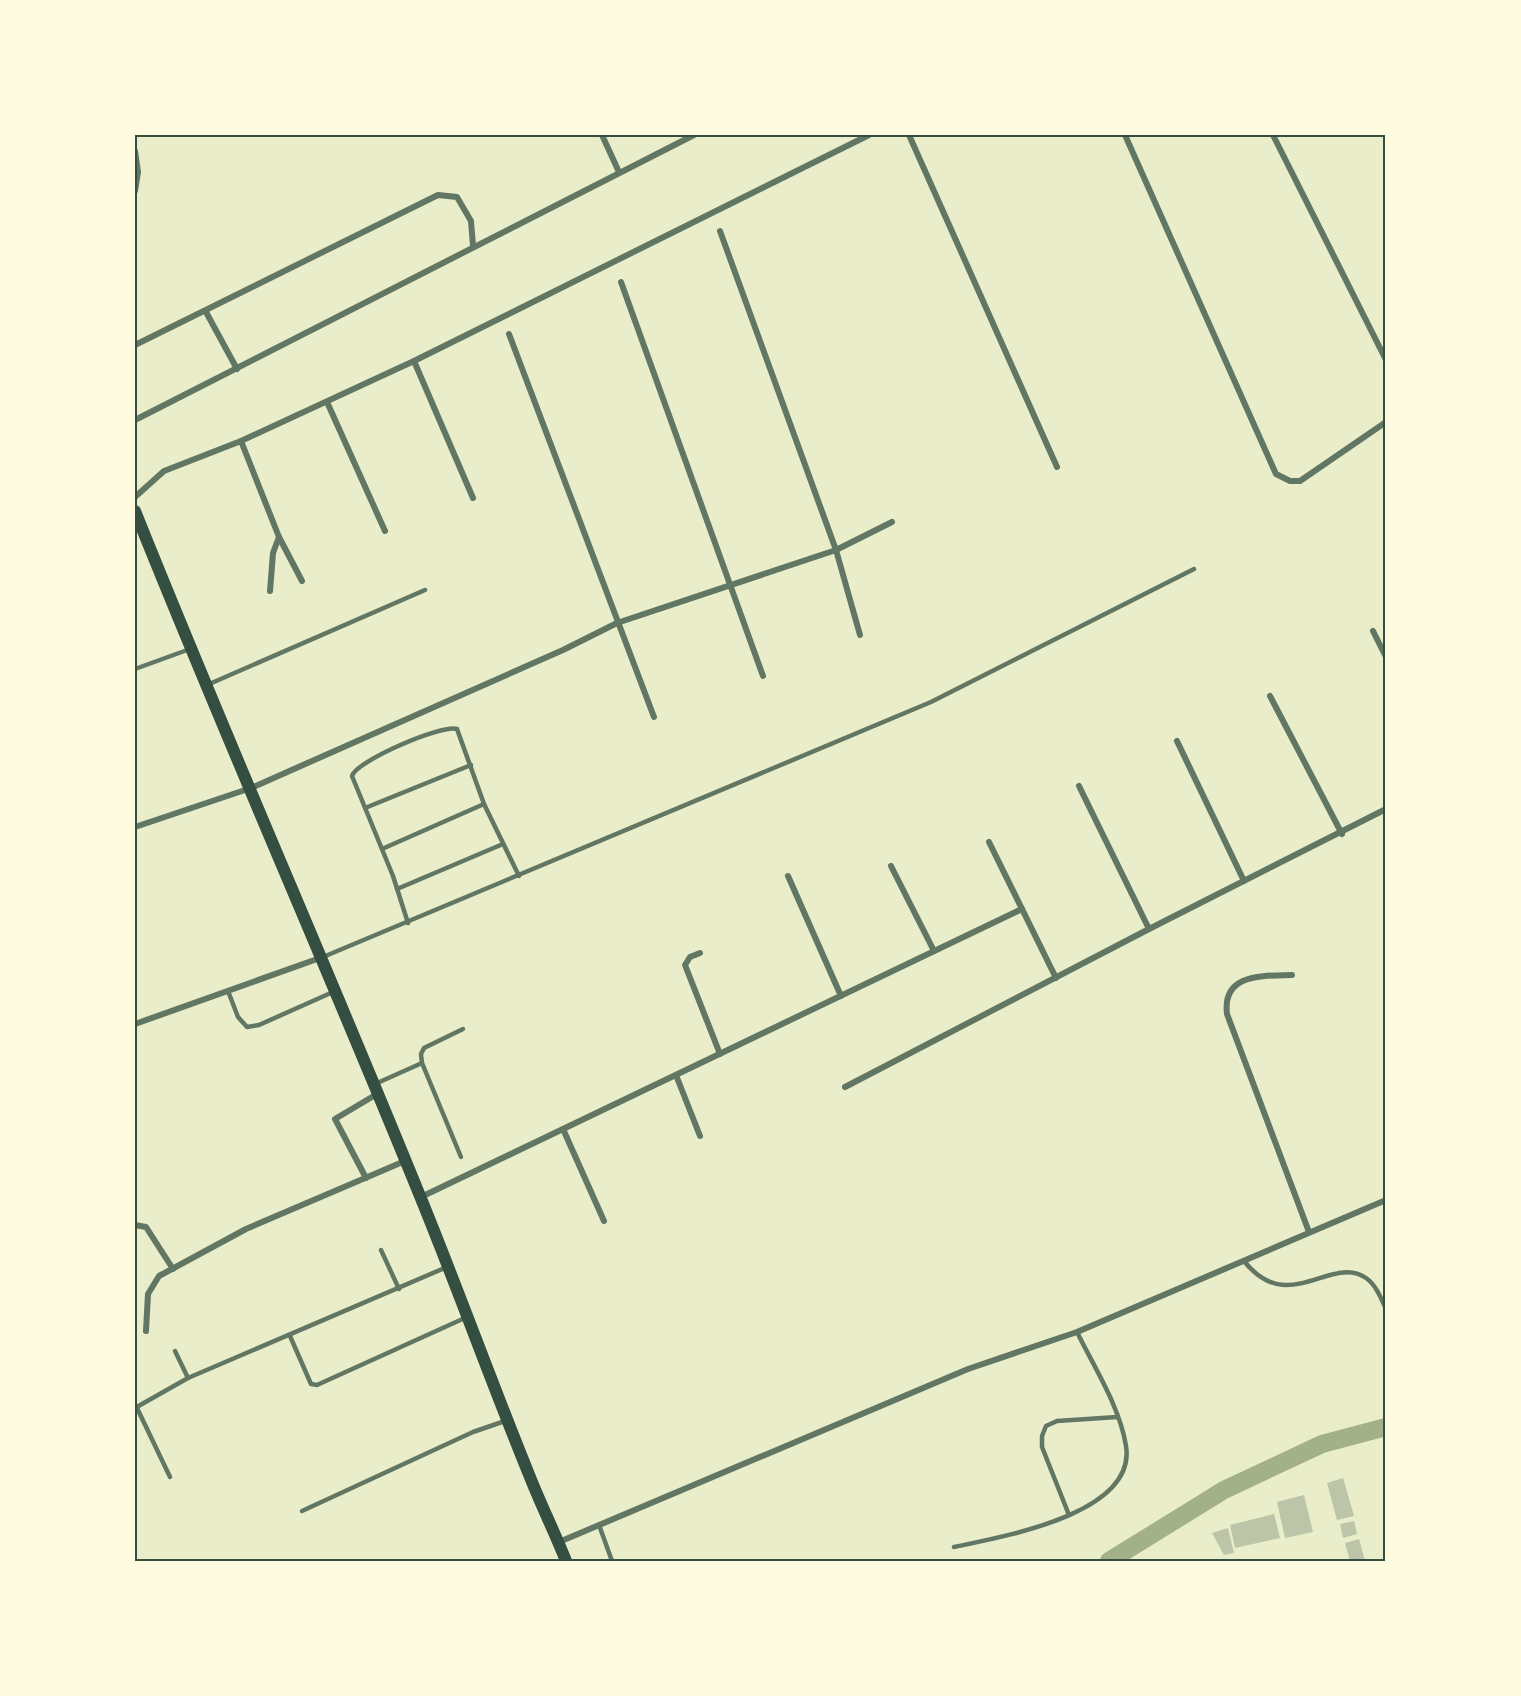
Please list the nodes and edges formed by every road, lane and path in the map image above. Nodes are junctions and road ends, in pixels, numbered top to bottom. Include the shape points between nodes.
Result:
1 (602, 135) edge
2 (694, 135) edge
3 (869, 135) edge
4 (909, 135) edge
5 (1125, 135) edge
6 (1273, 135) edge
7 (135, 151) edge
8 (620, 172) junction
9 (135, 191) edge
10 (720, 231) dead end
11 (473, 246) junction
12 (621, 282) dead end
13 (206, 312) junction
14 (509, 334) dead end
15 (135, 345) edge
16 (1386, 360) edge
17 (414, 362) junction
18 (237, 369) junction
19 (327, 402) junction
20 (135, 420) edge
21 (1386, 422) edge
22 (241, 441) junction
23 (1057, 467) dead end
24 (135, 497) edge
25 (473, 498) dead end
26 (135, 511) edge
27 (892, 522) dead end
28 (385, 531) dead end
29 (279, 537) junction
30 (836, 550) junction
31 (1194, 569) dead end
32 (302, 581) dead end
33 (732, 586) junction
34 (270, 591) dead end
35 (424, 591) dead end
36 (617, 623) junction
37 (1373, 631) dead end
38 (860, 635) dead end
39 (190, 649) junction
40 (1386, 657) edge
41 (135, 669) edge
42 (763, 676) dead end
43 (205, 686) junction
44 (1270, 696) dead end
45 (654, 717) dead end
46 (1177, 741) dead end
47 (471, 765) junction
48 (1079, 786) dead end
49 (251, 788) junction
50 (484, 804) junction
51 (365, 808) junction
52 (1386, 810) edge
53 (135, 827) edge
54 (1342, 834) junction
55 (989, 842) dead end
56 (502, 844) junction
57 (382, 849) junction
58 (891, 866) dead end
59 (519, 876) junction
60 (788, 876) dead end
61 (1244, 881) junction
62 (397, 889) junction
63 (1022, 909) junction
64 (408, 923) junction
65 (1149, 928) junction
66 (934, 951) junction
67 (700, 953) dead end
68 (320, 958) junction
69 (1292, 975) dead end
70 (1056, 978) junction
71 (228, 991) junction
72 (333, 992) junction
73 (841, 996) junction
74 (135, 1024) edge
75 (463, 1029) dead end
76 (720, 1054) junction
77 (422, 1063) junction
78 (676, 1075) junction
79 (845, 1088) dead end
80 (375, 1090) junction
81 (563, 1129) junction
82 (700, 1136) dead end
83 (461, 1157) dead end
84 (405, 1161) junction
85 (366, 1178) junction
86 (420, 1197) junction
87 (1386, 1200) edge
88 (604, 1221) dead end
89 (135, 1225) edge
90 (1309, 1232) junction
91 (381, 1250) dead end
92 (1244, 1261) junction
93 (447, 1267) junction
94 (173, 1269) junction
95 (399, 1289) junction
96 (1386, 1310) edge
97 (467, 1317) junction
98 (146, 1331) dead end
99 (1077, 1332) junction
100 (290, 1336) junction
101 (175, 1351) dead end
102 (188, 1378) junction
103 (136, 1408) edge
104 (1118, 1417) junction
105 (507, 1420) junction
106 (170, 1477) dead end
107 (302, 1511) dead end
108 (1069, 1515) junction
109 (599, 1526) junction
110 (559, 1542) junction
111 (954, 1548) dead end
112 (566, 1561) edge
113 (612, 1561) edge

1 - 8 street
2 - 8 street
3 - 17 street
4 - 23 street
5 - 21 street via 1276,474 1300,481
6 - 16 street
7 - 9 street
8 - 11 street
10 - 30 street
11 - 13 street via 471,221 457,197 438,195
11 - 18 street
12 - 33 street
13 - 15 street
13 - 18 street
14 - 36 street
17 - 19 street
17 - 25 street
18 - 20 street
19 - 22 street
19 - 28 street
22 - 24 street via 164,471
22 - 29 street
26 - 39 main road
27 - 30 street
29 - 32 street
29 - 34 street via 273,553
30 - 33 street
30 - 38 street
31 - 59 lane via 930,702
33 - 36 street
33 - 42 street
35 - 43 lane
36 - 45 street
36 - 49 street
37 - 40 street
39 - 41 lane
39 - 43 main road
43 - 49 main road
44 - 54 street
46 - 61 street
47 - 50 lane
47 - 51 lane
47 - 51 lane via 455,728 410,741 353,771
48 - 65 street
49 - 53 street
49 - 68 main road
50 - 56 lane
50 - 57 lane
51 - 57 lane
52 - 54 street
54 - 61 street
55 - 63 street
56 - 59 lane
56 - 62 lane
57 - 62 lane
58 - 66 street
59 - 64 lane
60 - 73 street
61 - 65 street
62 - 64 lane
63 - 66 street
63 - 70 street
64 - 68 lane
65 - 70 street
66 - 73 street
67 - 76 street via 690,957 685,966
68 - 71 street
68 - 72 main road
69 - 90 street via 1244,980 1225,999 1227,1014
70 - 79 street
71 - 72 lane via 238,1017 247,1027
71 - 74 street
72 - 80 main road
73 - 76 street
75 - 77 lane via 424,1048
76 - 78 street
77 - 80 lane
77 - 83 lane
78 - 81 street
78 - 82 street
80 - 84 main road
80 - 85 street via 335,1120
81 - 86 street
81 - 88 street
84 - 85 street
84 - 86 main road
85 - 94 street via 246,1229
86 - 93 main road
87 - 90 street
89 - 94 street via 146,1227
90 - 92 street
91 - 95 lane
92 - 96 lane via 1255,1275 1272,1284 1297,1285 1355,1273 1376,1288
92 - 99 street
93 - 95 lane
93 - 97 main road
94 - 98 street via 159,1276 148,1294
95 - 100 lane
97 - 100 lane via 316,1386 311,1384
97 - 105 main road
99 - 104 lane
99 - 109 street via 968,1369
100 - 102 lane
101 - 102 lane
102 - 103 lane
103 - 106 lane
104 - 108 lane via 1127,1463 1117,1484 1101,1498
104 - 108 lane via 1057,1421 1046,1426 1042,1447
105 - 107 lane
105 - 110 main road
108 - 111 lane via 1009,1536
109 - 110 street
109 - 113 lane
110 - 112 main road

